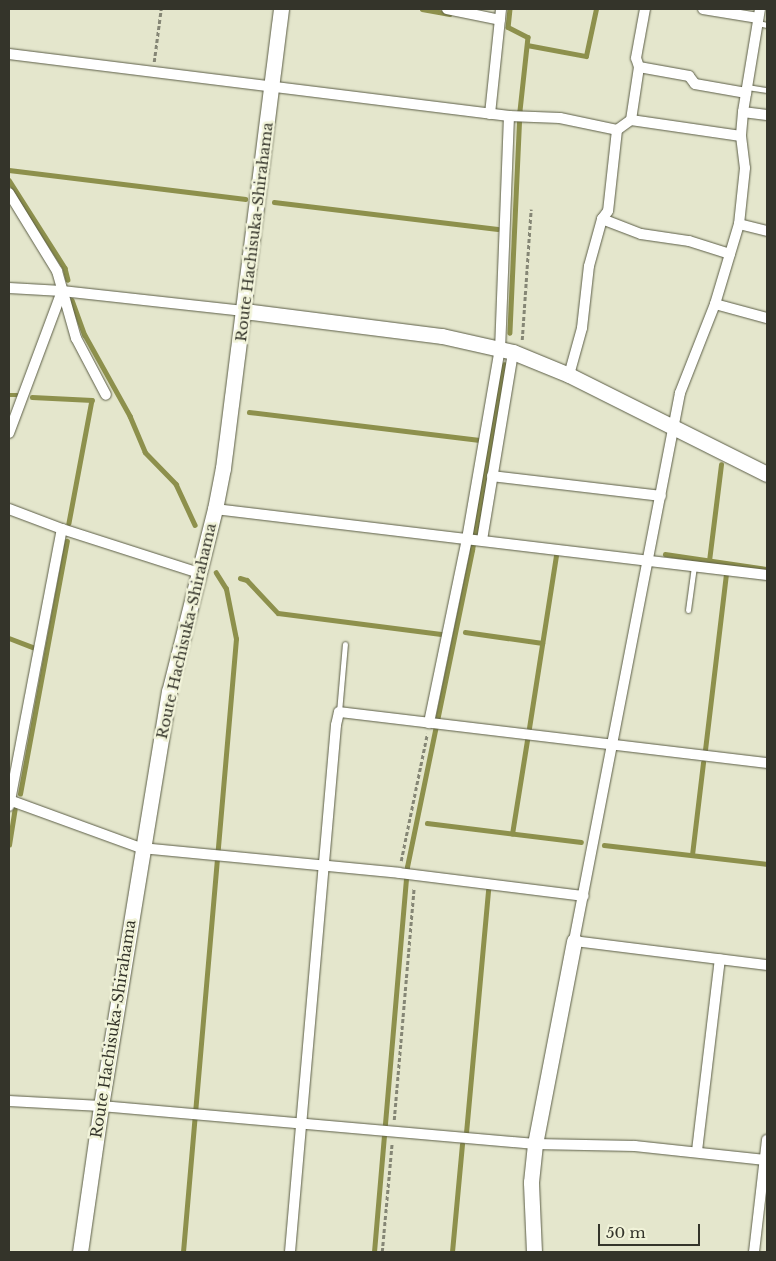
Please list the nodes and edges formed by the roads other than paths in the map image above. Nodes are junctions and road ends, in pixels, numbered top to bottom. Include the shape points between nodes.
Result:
1 (281, 9) edge
2 (447, 9) edge
3 (501, 9) edge
4 (645, 9) edge
5 (703, 9) edge
6 (463, 10) edge
7 (761, 18) edge
8 (500, 20) junction
9 (9, 54) edge
10 (640, 67) junction
11 (272, 88) junction
12 (747, 90) junction
13 (767, 90) edge
14 (743, 112) junction
15 (490, 114) junction
16 (767, 115) edge
17 (516, 117) junction
18 (631, 120) junction
19 (617, 130) junction
20 (741, 136) junction
21 (9, 192) edge
22 (602, 218) junction
23 (739, 224) junction
24 (767, 231) edge
25 (730, 254) junction
26 (9, 288) edge
27 (62, 291) junction
28 (715, 304) junction
29 (244, 310) junction
30 (767, 318) edge
31 (511, 352) junction
32 (569, 375) junction
33 (106, 395) dead end
34 (673, 427) junction
35 (9, 433) edge
36 (767, 474) edge
37 (492, 476) junction
38 (661, 496) junction
39 (9, 509) edge
40 (215, 510) junction
41 (62, 529) junction
42 (474, 540) junction
43 (649, 561) junction
44 (694, 566) junction
45 (199, 573) junction
46 (767, 575) edge
47 (688, 610) dead end
48 (345, 644) dead end
49 (339, 712) junction
50 (435, 724) junction
51 (613, 745) junction
52 (767, 763) edge
53 (9, 802) edge
54 (142, 848) junction
55 (324, 866) junction
56 (584, 896) junction
57 (574, 941) junction
58 (720, 959) junction
59 (767, 964) edge
60 (9, 1101) edge
61 (101, 1106) junction
62 (301, 1123) junction
63 (767, 1140) edge
64 (535, 1144) junction
65 (697, 1151) junction
66 (766, 1160) edge
67 (80, 1252) edge
68 (290, 1252) edge
69 (534, 1252) edge
70 (754, 1252) edge

1 - 11 main road, Route Hachisuka-Shirahama
2 - 6 street
3 - 8 street
4 - 10 street via 636,58
5 - 7 street
6 - 8 street
7 - 12 street
8 - 15 street
9 - 11 street
10 - 12 street via 689,76 695,84
10 - 18 street
11 - 15 street
11 - 29 main road, Route Hachisuka-Shirahama
12 - 13 lane
12 - 14 street
14 - 16 street
14 - 20 street
15 - 17 street
17 - 19 street via 560,118
17 - 31 street
18 - 19 street
18 - 20 street
19 - 22 street via 608,211
20 - 23 street via 745,168
21 - 27 street via 57,271
22 - 25 street via 641,234 689,241
22 - 32 street via 589,266 582,328
23 - 24 street
23 - 25 street
25 - 28 street
26 - 27 street
27 - 29 street
27 - 33 street via 76,338
27 - 35 street
28 - 30 street
28 - 34 street via 680,393
29 - 31 main road via 442,336
29 - 40 main road, Route Hachisuka-Shirahama
31 - 32 main road
31 - 37 street
31 - 42 street
32 - 34 main road
34 - 36 main road
34 - 38 street
37 - 38 street
37 - 42 street
38 - 43 street
39 - 41 street
40 - 42 street
40 - 45 main road, Route Hachisuka-Shirahama
41 - 45 street
41 - 53 street
42 - 43 street
42 - 50 street
43 - 44 street
43 - 51 street
44 - 46 street
44 - 47 lane
45 - 54 main road, Route Hachisuka-Shirahama via 169,692
48 - 49 lane
49 - 50 street
49 - 55 street
50 - 51 street
51 - 52 street
51 - 56 street
53 - 54 street
54 - 55 street
54 - 61 main road, Route Hachisuka-Shirahama
55 - 56 street
55 - 62 street
56 - 57 street
57 - 58 street
57 - 64 main road
58 - 59 street
58 - 65 street
60 - 61 street
61 - 62 street
61 - 67 main road, Route Hachisuka-Shirahama
62 - 64 street
62 - 68 street
63 - 66 street
64 - 65 street
64 - 69 main road via 531,1182
65 - 66 street
66 - 70 street

